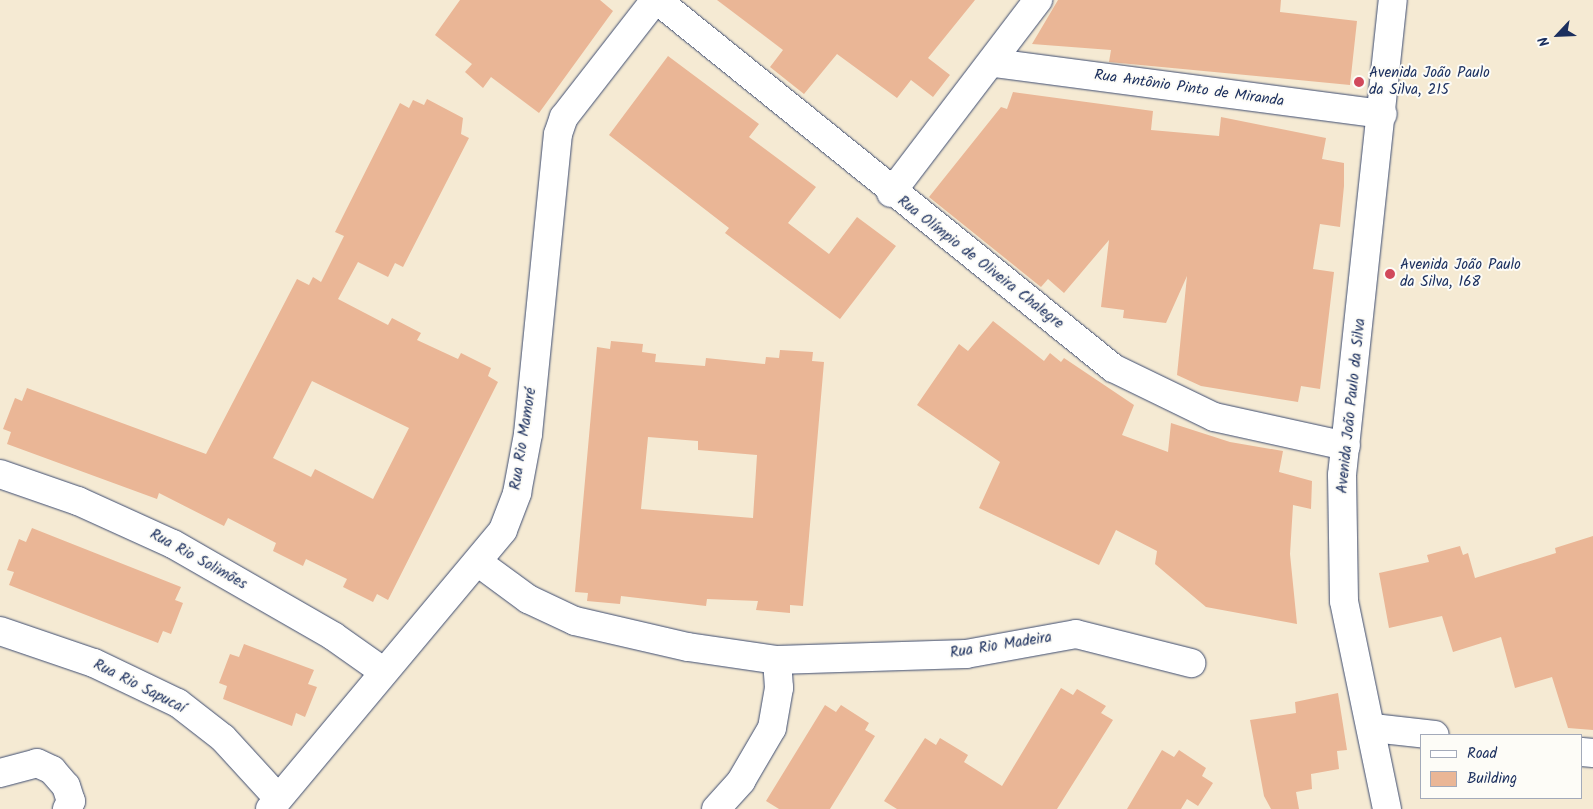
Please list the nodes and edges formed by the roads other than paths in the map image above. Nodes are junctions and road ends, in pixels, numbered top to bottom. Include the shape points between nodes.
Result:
1 (656, 0) edge
2 (1038, 0) edge
3 (1393, 0) edge
4 (994, 63) junction
5 (1383, 114) junction
6 (891, 193) junction
7 (1346, 446) junction
8 (0, 474) edge
9 (479, 563) junction
10 (0, 631) edge
11 (777, 660) junction
12 (1191, 663) dead end
13 (384, 672) junction
14 (1373, 728) junction
15 (1426, 734) edge
16 (0, 773) edge
17 (274, 804) edge
18 (67, 809) edge
19 (716, 809) edge
20 (1387, 809) edge

1 - 6 street, Rua Olímpio de Oliveira Chalegre via 687,20
1 - 9 street, Rua Rio Mamoré via 564,117 558,134 528,434 517,493 503,530
2 - 4 street
3 - 5 street, Avenida João Paulo da Silva
4 - 5 street, Rua Antônio Pinto de Miranda
4 - 6 street
5 - 7 street, Avenida João Paulo da Silva
6 - 7 street, Rua Olímpio de Oliveira Chalegre via 1113,368 1154,391 1214,417
7 - 14 street, Avenida João Paulo da Silva via 1344,601
8 - 13 street, Rua Rio Solimões via 78,501 173,544 333,636
9 - 11 street, Rua Rio Madeira via 528,599 576,621 688,647
9 - 13 street, Rua Rio Mamoré
10 - 17 street, Rua Rio Sapucaí via 94,663 178,703 223,738
11 - 12 street, Rua Rio Madeira via 966,654 1076,634
11 - 19 street via 779,688 772,728 741,780
13 - 17 street, Rua Rio Mamoré
14 - 15 street
14 - 20 street, Avenida João Paulo da Silva
16 - 18 street via 37,763 52,770 66,786 70,801

